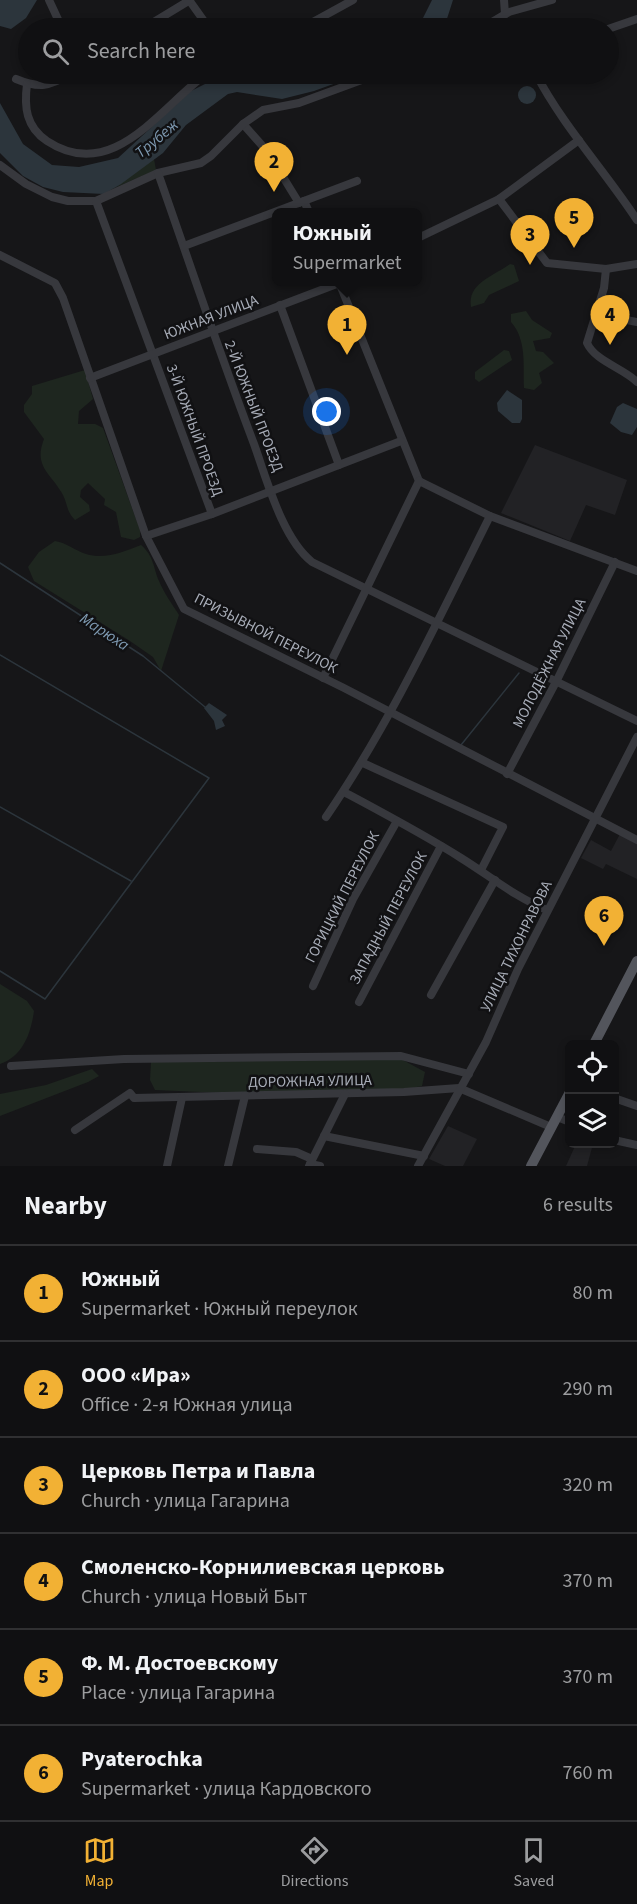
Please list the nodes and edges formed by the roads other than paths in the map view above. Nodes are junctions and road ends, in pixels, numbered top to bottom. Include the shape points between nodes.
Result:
1 (49, 0) edge
2 (189, 0) edge
3 (353, 0) edge
4 (504, 0) edge
5 (552, 0) edge
6 (505, 14) junction
7 (57, 18) edge
8 (160, 18) edge
9 (202, 18) edge
10 (320, 18) edge
11 (498, 18) edge
12 (637, 19) edge
13 (619, 25) edge
14 (27, 84) joint
15 (48, 84) edge
16 (195, 84) edge
17 (350, 84) edge
18 (543, 84) edge
19 (243, 123) junction
20 (579, 140) junction
21 (0, 165) edge
22 (158, 173) junction
23 (285, 181) junction
24 (357, 181) dead end
25 (499, 199) junction
26 (96, 201) junction
27 (301, 202) junction
28 (289, 207) joint
29 (305, 208) edge
30 (272, 213) edge
31 (637, 220) edge
32 (422, 236) edge
33 (184, 246) junction
34 (0, 255) edge
35 (637, 264) edge
36 (606, 269) junction
37 (330, 286) edge
38 (342, 286) edge
39 (280, 305) junction
40 (596, 314) junction
41 (637, 322) edge
42 (211, 331) junction
43 (152, 355) junction
44 (90, 378) junction
45 (637, 382) edge
46 (401, 441) junction
47 (339, 465) junction
48 (419, 482) junction
49 (271, 491) junction
50 (212, 514) junction
51 (490, 516) junction
52 (146, 536) junction
53 (615, 562) junction
54 (637, 571) edge
55 (368, 588) junction
56 (437, 622) junction
57 (323, 678) junction
58 (557, 680) junction
59 (391, 713) junction
60 (637, 721) edge
61 (637, 737) edge
62 (363, 763) junction
63 (507, 774) junction
64 (344, 792) junction
65 (326, 817) dead end
66 (594, 819) junction
67 (397, 821) junction
68 (637, 840) edge
69 (441, 846) junction
70 (481, 870) junction
71 (495, 880) junction
72 (547, 910) junction
73 (637, 961) edge
74 (313, 986) dead end
75 (431, 995) dead end
76 (359, 1002) dead end
77 (596, 1040) edge
78 (11, 1066) dead end
79 (469, 1074) junction
80 (459, 1088) junction
81 (345, 1094) junction
82 (569, 1094) edge
83 (245, 1096) junction
84 (182, 1098) junction
85 (619, 1099) edge
86 (637, 1106) edge
87 (554, 1122) junction
88 (565, 1122) edge
89 (75, 1130) dead end
90 (324, 1136) junction
91 (619, 1141) edge
92 (637, 1145) edge
93 (256, 1149) dead end
94 (424, 1156) junction
95 (311, 1163) edge
96 (167, 1166) edge
97 (228, 1166) edge
98 (320, 1166) edge
99 (418, 1166) edge
100 (531, 1166) edge

1 - 7 street
2 - 8 street
2 - 9 street
3 - 10 street
4 - 6 street
5 - 6 street
6 - 11 street
12 - 13 street
14 - 15 street
14 - 16 street via 24,105 33,128 73,154 94,153 132,140
17 - 19 street via 298,103 263,110
18 - 20 street
19 - 22 street via 206,160
19 - 23 street via 267,151
20 - 25 street
20 - 31 street
21 - 26 street via 52,197
22 - 26 street
22 - 33 street, 2-Й ЮЖНЫЙ ПРОЕЗД
23 - 27 street
23 - 28 street
24 - 27 street
25 - 32 street
25 - 36 street via 547,263
26 - 43 street, 3-Й ЮЖНЫЙ ПРОЕЗД
27 - 28 street
27 - 29 street
30 - 33 street
33 - 42 street, 2-Й ЮЖНЫЙ ПРОЕЗД
34 - 44 street, ПРИЗЫВНОЙ ПЕРЕУЛОК via 55,284
35 - 36 street
36 - 40 street
37 - 39 street, ЮЖНАЯ УЛИЦА
38 - 46 street
39 - 42 street, ЮЖНАЯ УЛИЦА
39 - 47 street
40 - 41 street
40 - 45 street via 587,343 590,348
42 - 43 street, ЮЖНАЯ УЛИЦА
42 - 49 street, 2-Й ЮЖНЫЙ ПРОЕЗД
43 - 44 street, ЮЖНАЯ УЛИЦА
43 - 50 street, 3-Й ЮЖНЫЙ ПРОЕЗД
44 - 52 street, ПРИЗЫВНОЙ ПЕРЕУЛОК
46 - 47 street
46 - 48 street
47 - 49 street
48 - 51 street
48 - 55 street
49 - 50 street
49 - 55 street, 2-Й ЮЖНЫЙ ПРОЕЗД via 294,543 312,562
50 - 52 street
51 - 53 street
51 - 56 street
52 - 57 street, ПРИЗЫВНОЙ ПЕРЕУЛОК via 184,609
53 - 54 street
53 - 58 street, МОЛОДЁЖНАЯ УЛИЦА
55 - 56 street
55 - 57 street
56 - 58 street
56 - 59 street
57 - 59 street, ПРИЗЫВНОЙ ПЕРЕУЛОК
58 - 60 street
58 - 63 street, МОЛОДЁЖНАЯ УЛИЦА
59 - 62 street
59 - 63 street, ПРИЗЫВНОЙ ПЕРЕУЛОК
61 - 66 street, УЛИЦА ТИХОНРАВОВА
62 - 64 street
62 - 70 street via 503,827
63 - 66 street, ПРИЗЫВНОЙ ПЕРЕУЛОК
64 - 65 street
64 - 67 street
66 - 68 street, ПРИЗЫВНОЙ ПЕРЕУЛОК
66 - 72 street, УЛИЦА ТИХОНРАВОВА
67 - 69 street
67 - 74 street, ГОРИЦКИЙ ПЕРЕУЛОК via 353,899
69 - 70 street
69 - 76 street, ЗАПАДНЫЙ ПЕРЕУЛОК
70 - 71 street
71 - 72 street
71 - 75 street
72 - 79 street, УЛИЦА ТИХОНРАВОВА
73 - 77 main road
78 - 79 street via 124,1059 401,1056
79 - 80 street, УЛИЦА ТИХОНРАВОВА
80 - 81 street, ДОРОЖНАЯ УЛИЦА
80 - 87 street, ДОРОЖНАЯ УЛИЦА
80 - 94 street, УЛИЦА ТИХОНРАВОВА
81 - 83 street, ДОРОЖНАЯ УЛИЦА
81 - 90 street
82 - 87 main road
83 - 84 street, ДОРОЖНАЯ УЛИЦА
83 - 97 street
84 - 89 street, ДОРОЖНАЯ УЛИЦА via 134,1098 130,1093
84 - 96 street
85 - 86 street
87 - 88 street, ДОРОЖНАЯ УЛИЦА
87 - 100 main road
90 - 94 street
90 - 95 street
91 - 92 street
93 - 95 street via 296,1152
94 - 99 street, УЛИЦА ТИХОНРАВОВА
95 - 98 street

